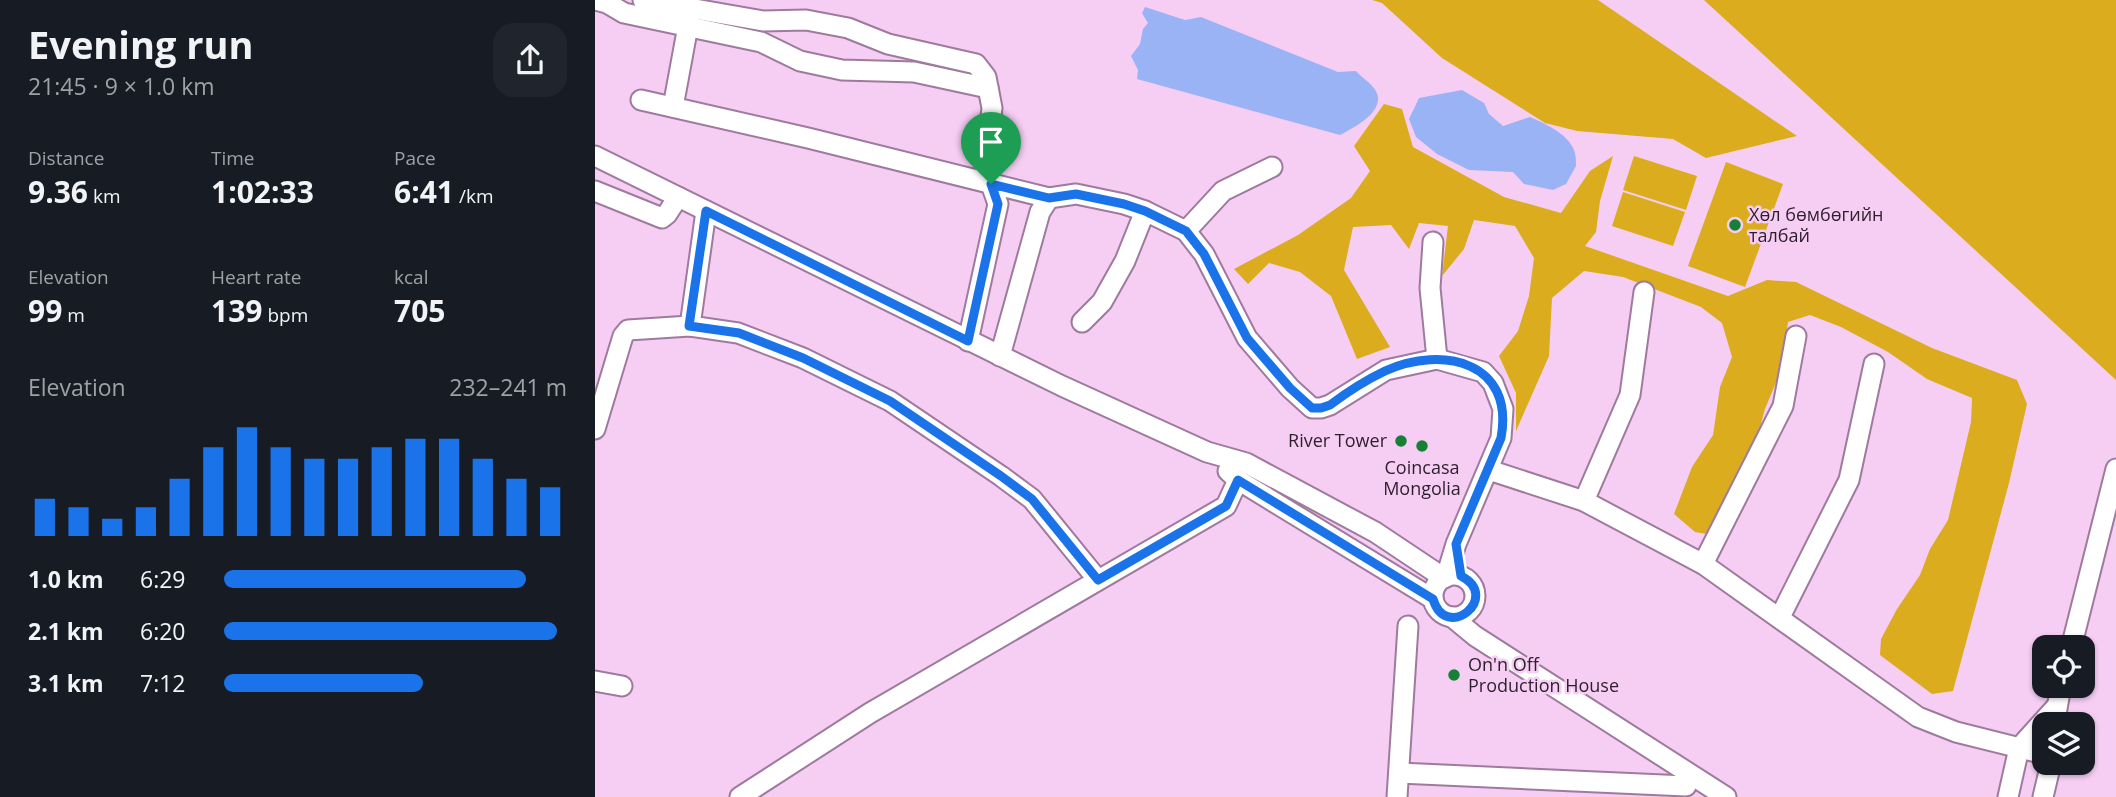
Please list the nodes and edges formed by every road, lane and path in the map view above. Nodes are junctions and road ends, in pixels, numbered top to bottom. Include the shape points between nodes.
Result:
1 (643, 0) edge
2 (606, 1) edge
3 (690, 17) junction
4 (988, 88) junction
5 (641, 100) dead end
6 (673, 107) junction
7 (595, 156) edge
8 (1272, 167) dead end
9 (991, 184) junction
10 (595, 191) edge
11 (678, 197) junction
12 (1049, 198) junction
13 (706, 211) junction
14 (1145, 211) junction
15 (1186, 231) junction
16 (1433, 242) dead end
17 (1644, 292) dead end
18 (1082, 322) dead end
19 (689, 326) junction
20 (1796, 336) dead end
21 (968, 341) junction
22 (1000, 356) junction
23 (1437, 359) junction
24 (1874, 364) dead end
25 (595, 429) edge
26 (1207, 452) junction
27 (2116, 469) edge
28 (1489, 470) junction
29 (1238, 480) junction
30 (1584, 501) junction
31 (1703, 564) junction
32 (1450, 577) junction
33 (1098, 580) junction
34 (1433, 599) junction
35 (1473, 607) junction
36 (1452, 617) junction
37 (1780, 617) junction
38 (1408, 626) dead end
39 (2074, 635) edge
40 (1495, 649) junction
41 (595, 681) edge
42 (622, 686) dead end
43 (2032, 736) edge
44 (2019, 748) junction
45 (2032, 751) edge
46 (1399, 773) junction
47 (2048, 775) edge
48 (1686, 786) dead end
49 (740, 797) edge
50 (1397, 797) edge
51 (1726, 797) edge
52 (2008, 797) edge
53 (2043, 797) edge

1 - 3 street
2 - 3 street via 624,13
3 - 4 street via 800,61 842,71 914,72
3 - 4 street via 806,20 848,28 888,44 976,64
3 - 6 street
4 - 9 street via 992,108 985,167
5 - 6 street
6 - 9 street
7 - 11 street
8 - 15 street via 1223,191
9 - 12 street
9 - 21 street via 998,204
10 - 11 street via 661,218
11 - 13 street
12 - 14 street via 1076,194
12 - 22 street via 1040,212
13 - 19 street
13 - 21 street
14 - 15 street
14 - 18 street via 1108,292
15 - 23 street via 1204,254 1247,338 1312,408 1330,405 1386,370
16 - 23 street via 1430,288
17 - 30 street via 1630,395
19 - 25 street via 628,330
19 - 33 street via 739,333 890,401 1032,499
20 - 31 street via 1783,406
21 - 22 street
22 - 26 street
23 - 28 street via 1483,372 1499,396 1504,424
24 - 37 street via 1849,480
26 - 29 street
26 - 32 street via 1246,463
27 - 39 street
28 - 30 street
28 - 32 street via 1456,544
29 - 33 street via 1226,506
29 - 34 street
30 - 31 street
31 - 37 street
32 - 34 street via 1435,587
32 - 35 street via 1470,583 1475,591
33 - 49 street via 870,713
34 - 36 street via 1440,612
35 - 36 street
35 - 40 street
36 - 40 street
37 - 44 street via 1918,718
38 - 46 street
40 - 51 street
41 - 42 street
43 - 44 street
44 - 45 street
44 - 52 street
46 - 48 street
46 - 50 street
47 - 53 street

